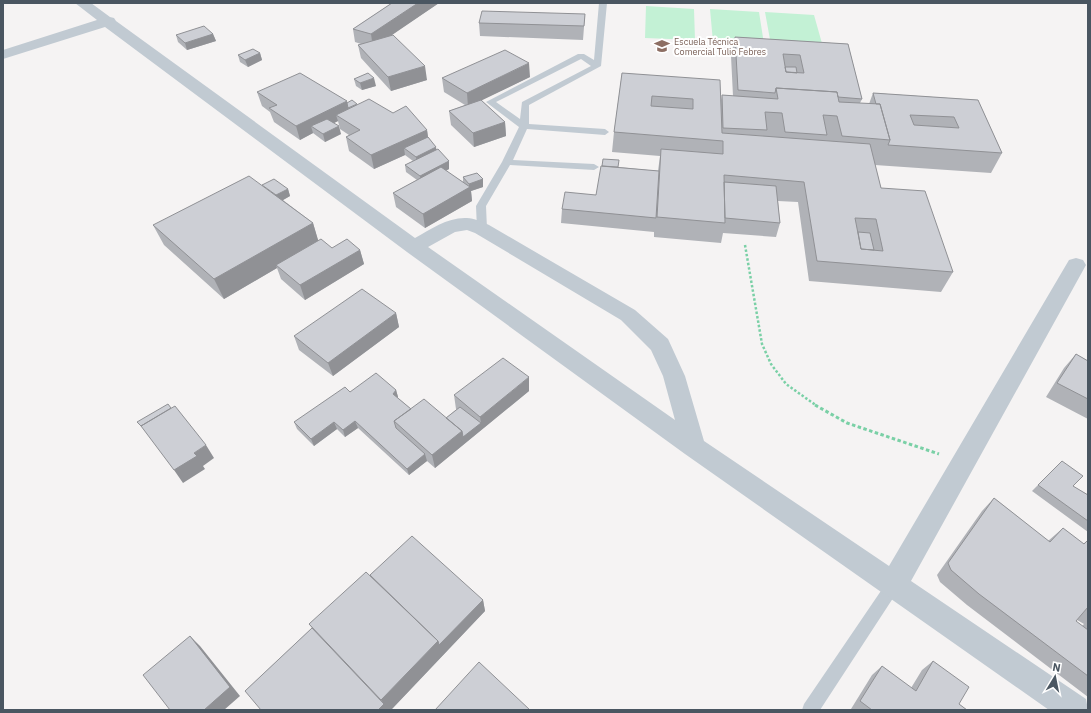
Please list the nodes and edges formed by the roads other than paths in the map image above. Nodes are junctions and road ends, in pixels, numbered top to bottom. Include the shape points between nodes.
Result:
1 (82, 3) edge
2 (602, 3) edge
3 (109, 21) junction
4 (3, 55) edge
5 (597, 66) junction
6 (524, 126) junction
7 (605, 132) dead end
8 (506, 162) junction
9 (594, 168) dead end
10 (482, 229) junction
11 (414, 247) junction
12 (1076, 265) dead end
13 (694, 447) junction
14 (894, 584) junction
15 (810, 710) edge
16 (1075, 710) edge

1 - 3 street
2 - 5 lane
3 - 4 street
3 - 11 street
5 - 6 lane via 525,104
5 - 6 lane via 581,56 490,102
6 - 7 lane
6 - 8 lane
8 - 9 lane
8 - 10 lane via 481,206
10 - 11 street via 468,224 451,226
10 - 13 street via 628,315 660,345 674,376
11 - 13 street
12 - 14 street
13 - 14 street
14 - 15 lane
14 - 16 street

